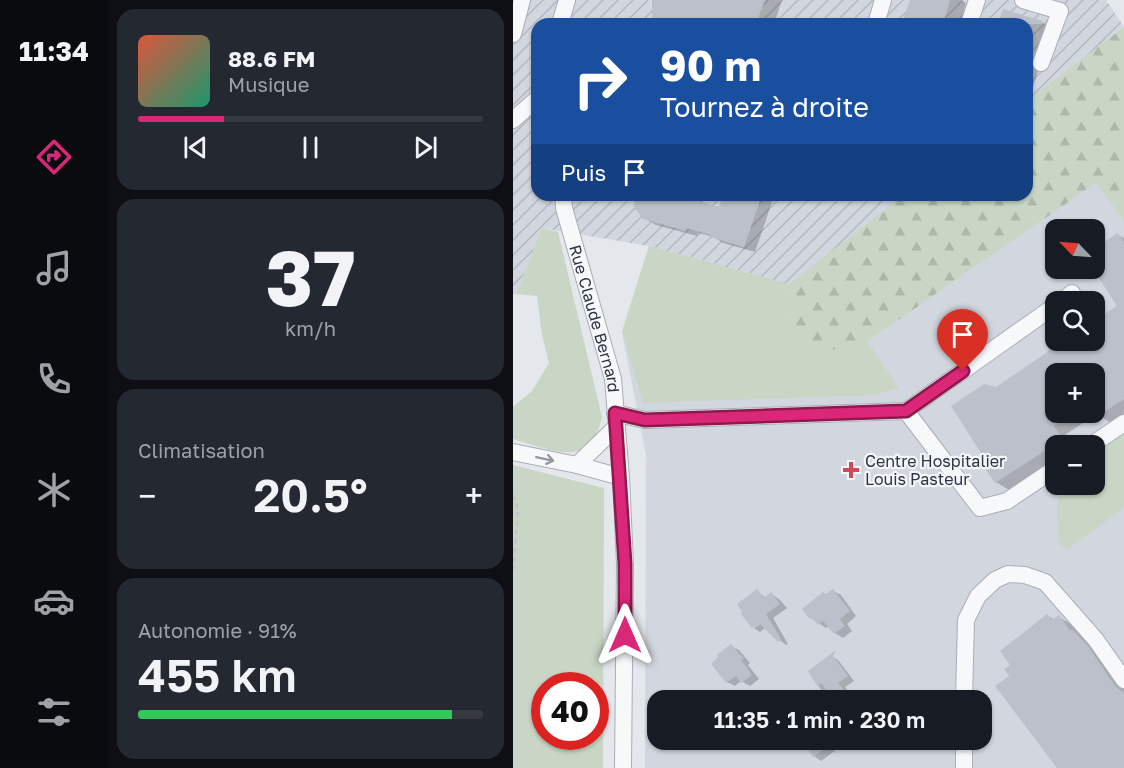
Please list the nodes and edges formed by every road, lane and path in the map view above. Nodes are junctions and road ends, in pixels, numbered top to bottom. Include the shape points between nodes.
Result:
1 (522, 0) edge
2 (567, 0) edge
3 (883, 0) edge
4 (977, 0) edge
5 (1023, 0) edge
6 (562, 18) edge
7 (878, 18) edge
8 (971, 18) edge
9 (513, 34) edge
10 (1041, 63) dead end
11 (531, 104) edge
12 (513, 120) edge
13 (563, 201) edge
14 (1045, 313) edge
15 (906, 411) junction
16 (616, 420) junction
17 (1124, 423) edge
18 (1105, 436) edge
19 (513, 452) edge
20 (577, 465) junction
21 (1045, 475) edge
22 (621, 477) junction
23 (513, 495) edge
24 (513, 570) edge
25 (1124, 680) edge
26 (964, 690) edge
27 (965, 750) edge
28 (623, 768) edge
29 (964, 768) edge

1 - 9 street
2 - 6 street
3 - 7 street
4 - 8 street
5 - 10 street via 1060,11
11 - 12 street
13 - 16 street, Rue Claude Bernard via 613,379
14 - 15 street
15 - 16 street
15 - 21 street via 980,507 1007,501
16 - 20 street
16 - 22 street, Rue Claude Bernard
17 - 18 street
19 -> 20 street
20 - 22 street
22 - 28 street, Rue Claude Bernard via 625,564
23 - 24 path via 518,509
25 - 26 street via 1096,640 1045,582 1008,574 978,596 966,620
27 - 29 street

